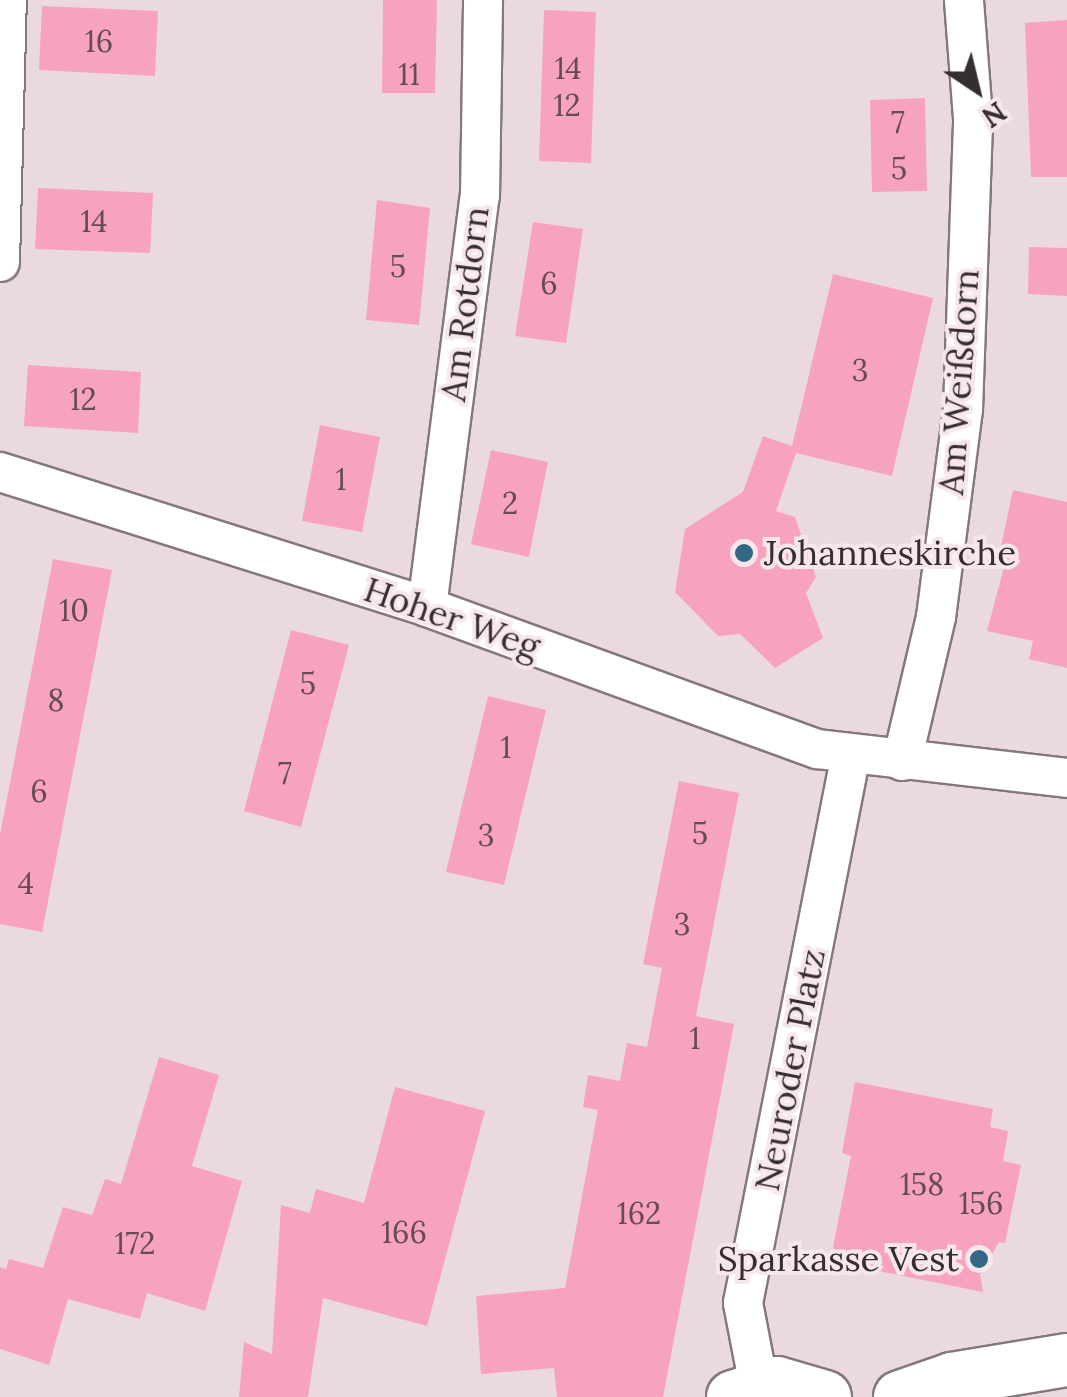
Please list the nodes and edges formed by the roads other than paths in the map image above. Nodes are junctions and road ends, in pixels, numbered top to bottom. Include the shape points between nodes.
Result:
1 (7, 0) edge
2 (483, 0) edge
3 (964, 0) edge
4 (0, 262) edge
5 (0, 472) edge
6 (427, 606) junction
7 (852, 754) junction
8 (902, 760) junction
9 (1067, 778) edge
10 (1067, 1360) edge
11 (746, 1391) edge
12 (825, 1397) edge
13 (900, 1397) edge

1 - 4 street
2 - 6 street, Am Rotdorn via 480,196
3 - 8 street, Am Weißdorn via 973,118 963,410 936,617
5 - 6 street, Hoher Weg
6 - 7 street, Hoher Weg via 818,750
7 - 8 street, Hoher Weg
7 - 11 street, Neuroder Platz via 743,1303
8 - 9 street, Hoher Weg
10 - 13 main road via 952,1379
11 - 12 main road via 795,1385

